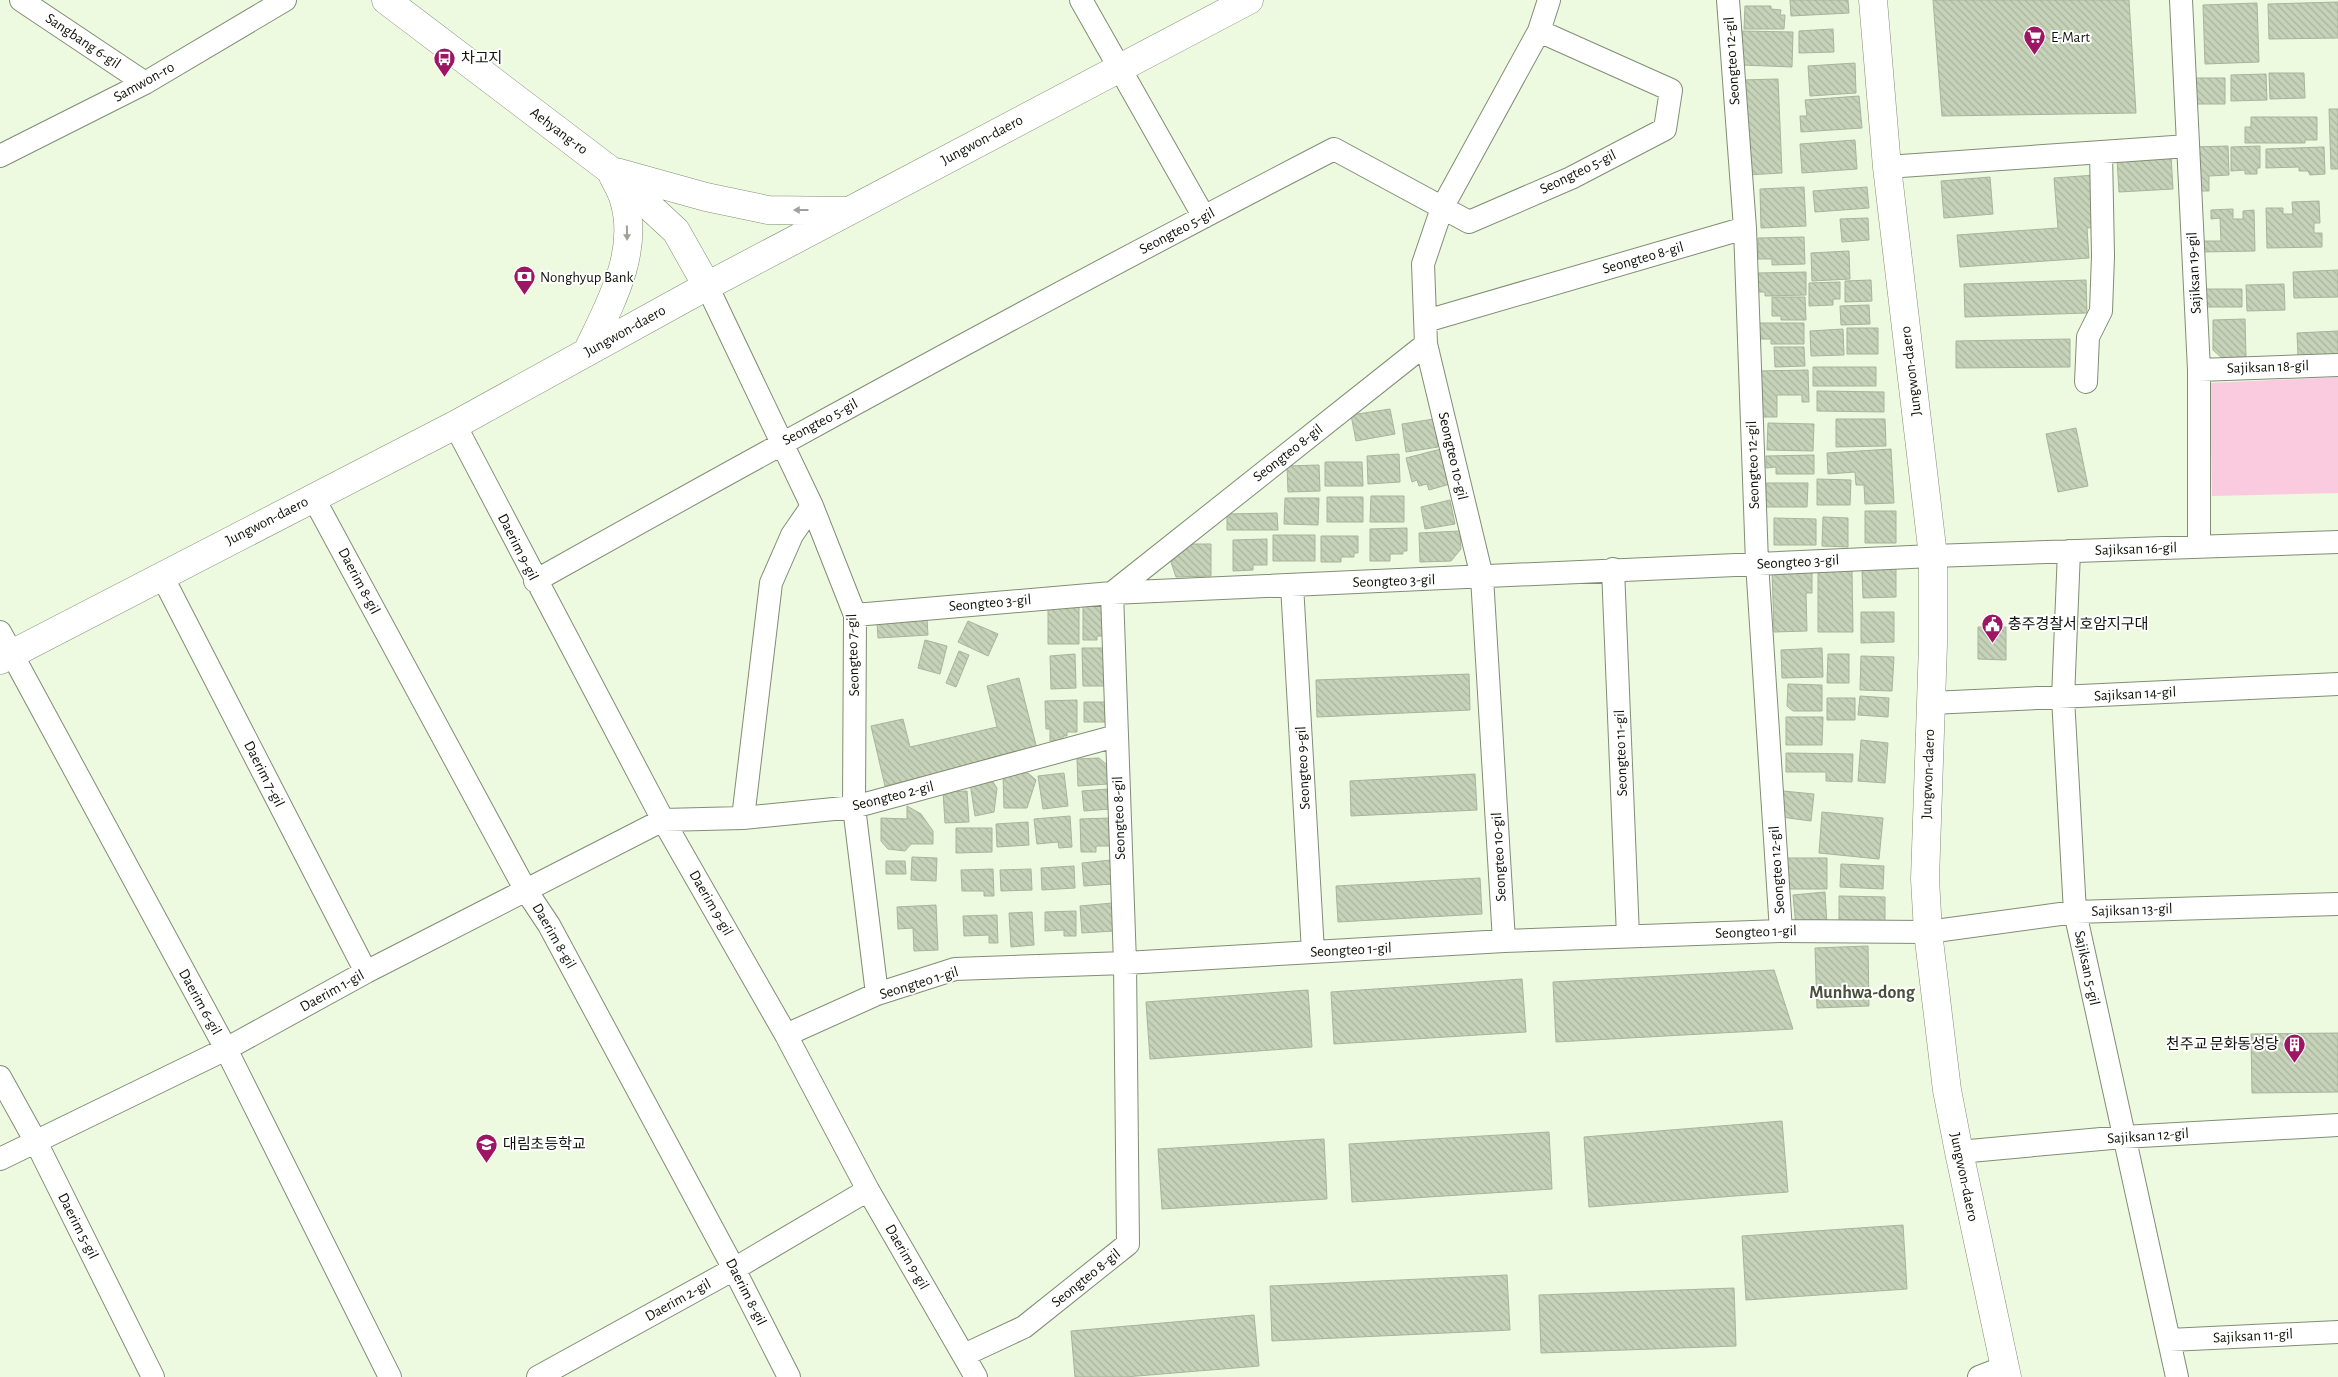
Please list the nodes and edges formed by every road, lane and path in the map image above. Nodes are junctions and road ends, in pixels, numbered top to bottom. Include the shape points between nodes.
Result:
1 (21, 0) edge
2 (285, 0) edge
3 (386, 0) edge
4 (1081, 0) edge
5 (1249, 0) edge
6 (1549, 0) edge
7 (1728, 0) edge
8 (1873, 0) edge
9 (2181, 0) edge
10 (1539, 31) junction
11 (1118, 68) junction
12 (145, 82) junction
13 (2188, 146) junction
14 (2101, 152) junction
15 (0, 156) edge
16 (1887, 167) junction
17 (610, 170) junction
18 (1442, 208) junction
19 (850, 211) junction
20 (1204, 216) junction
21 (1744, 228) junction
22 (707, 286) junction
23 (1426, 320) junction
24 (1426, 344) junction
25 (587, 352) junction
26 (2338, 365) edge
27 (2199, 370) junction
28 (2086, 382) dead end
29 (455, 424) junction
30 (782, 442) junction
31 (313, 498) junction
32 (812, 506) junction
33 (2338, 542) edge
34 (2199, 546) junction
35 (2069, 551) junction
36 (1933, 556) junction
37 (1757, 564) junction
38 (1614, 569) junction
39 (162, 576) junction
40 (1482, 577) junction
41 (536, 581) junction
42 (1292, 585) junction
43 (1112, 592) junction
44 (855, 615) junction
45 (4, 649) edge
46 (2338, 684) edge
47 (2064, 698) junction
48 (1931, 703) junction
49 (1116, 736) junction
50 (854, 807) junction
51 (743, 818) junction
52 (663, 820) junction
53 (525, 889) junction
54 (2338, 904) edge
55 (2075, 912) junction
56 (1781, 930) junction
57 (1928, 932) junction
58 (1628, 936) junction
59 (1504, 941) junction
60 (1313, 952) junction
61 (1125, 962) junction
62 (366, 972) junction
63 (877, 994) junction
64 (786, 1034) junction
65 (226, 1049) junction
66 (0, 1077) edge
67 (2338, 1125) edge
68 (2123, 1137) junction
69 (36, 1142) junction
70 (1958, 1152) junction
71 (0, 1159) edge
72 (868, 1190) junction
73 (734, 1269) junction
74 (2338, 1332) edge
75 (2169, 1340) junction
76 (964, 1355) junction
77 (2006, 1372) edge
78 (153, 1377) edge
79 (390, 1377) edge
80 (538, 1377) edge
81 (789, 1377) edge
82 (976, 1377) edge
83 (1979, 1377) edge
84 (2177, 1377) edge

1 - 12 street, Sangbang 6-gil
2 - 12 street, Samwon-ro
3 - 17 street, Aehyang-ro
4 - 11 street
5 - 11 street, Jungwon-daero
6 - 10 street, Seongteo 10-gil
7 - 21 street, Seongteo 12-gil
8 - 16 street, Jungwon-daero
9 - 13 street, Sajiksan 19-gil
10 - 18 street, Seongteo 10-gil
10 - 18 street, Seongteo 5-gil via 1671,90 1665,129 1570,178 1469,222
11 - 19 street, Jungwon-daero
11 - 20 street
12 - 15 street, Samwon-ro
13 - 14 street
13 - 27 street, Sajiksan 19-gil
14 - 16 street
14 - 28 street via 2103,256 2100,311 2088,337
16 - 36 street, Jungwon-daero
19 -> 17 street via 768,210
17 - 22 street, Aehyang-ro via 676,231
17 -> 25 street via 624,201 628,236 622,275
18 - 20 street, Seongteo 5-gil via 1334,149
18 - 23 street, Seongteo 10-gil via 1423,264
19 - 22 street, Jungwon-daero
20 - 30 street, Seongteo 5-gil
21 - 23 street, Seongteo 8-gil
21 - 37 street, Seongteo 12-gil
22 - 25 street, Jungwon-daero
22 - 30 street, Seongteo 7-gil
23 - 24 street, Seongteo 10-gil
24 - 40 street, Seongteo 10-gil
24 - 43 street, Seongteo 8-gil
25 - 29 street, Jungwon-daero
26 - 27 street, Sajiksan 18-gil
27 - 34 street, Sajiksan 19-gil
29 - 31 street, Jungwon-daero
29 - 41 street, Daerim 9-gil
30 - 32 street, Seongteo 7-gil
30 - 41 street, Seongteo 5-gil
31 - 39 street, Jungwon-daero
31 - 53 street, Daerim 8-gil
32 - 44 street, Seongteo 7-gil
32 - 51 street via 792,535 772,583
33 - 34 street, Sajiksan 16-gil
34 - 35 street, Sajiksan 16-gil
35 - 36 street, Sajiksan 16-gil
35 - 47 street, Sajiksan 5-gil
36 - 37 street, Seongteo 3-gil
36 - 48 street, Jungwon-daero
37 - 38 street, Seongteo 3-gil
37 - 56 street, Seongteo 12-gil
38 - 40 street, Seongteo 3-gil
38 - 58 street, Seongteo 11-gil
39 - 45 street, Jungwon-daero
39 - 62 street, Daerim 7-gil
40 - 42 street, Seongteo 3-gil
40 - 59 street, Seongteo 10-gil
41 - 52 street, Daerim 9-gil
42 - 43 street, Seongteo 3-gil
42 - 60 street, Seongteo 9-gil
43 - 44 street, Seongteo 3-gil
43 - 49 street, Seongteo 8-gil
44 - 50 street, Seongteo 7-gil
45 - 65 street, Daerim 6-gil
46 - 47 street, Sajiksan 14-gil
47 - 48 street, Sajiksan 14-gil
47 - 55 street, Sajiksan 5-gil
48 - 57 street, Jungwon-daero via 1925,879
49 - 50 street, Seongteo 2-gil
49 - 61 street, Seongteo 8-gil
50 - 51 street, Seongteo 2-gil
50 - 63 street, Seongteo 7-gil
51 - 52 street, Seongteo 2-gil
52 - 53 street, Daerim 1-gil
52 - 64 street, Daerim 9-gil
53 - 62 street, Daerim 1-gil
53 - 73 street, Daerim 8-gil via 550,925
54 - 55 street, Sajiksan 13-gil
55 - 57 street, Sajiksan 13-gil
55 - 68 street, Sajiksan 5-gil
56 - 57 street, Seongteo 1-gil
56 - 58 street, Seongteo 1-gil
57 - 70 street, Jungwon-daero via 1947,1090
58 - 59 street, Seongteo 1-gil
59 - 60 street, Seongteo 1-gil
60 - 61 street, Seongteo 1-gil
61 - 63 street, Seongteo 1-gil via 955,969
61 - 76 street, Seongteo 8-gil via 1128,1244 1024,1327
62 - 65 street, Daerim 1-gil
63 - 64 street, Seongteo 1-gil
64 - 72 street, Daerim 9-gil
65 - 69 street, Daerim 1-gil
65 - 79 street, Daerim 6-gil
66 - 69 street, Daerim 5-gil
67 - 68 street, Sajiksan 12-gil
68 - 70 street, Sajiksan 12-gil
68 - 75 street, Sajiksan 5-gil
69 - 71 street, Daerim 1-gil
69 - 78 street, Daerim 5-gil
70 - 77 street, Jungwon-daero
72 - 73 street, Daerim 2-gil
72 - 76 street, Daerim 9-gil
73 - 80 street, Daerim 2-gil
73 - 81 street, Daerim 8-gil
74 - 75 street, Sajiksan 11-gil
75 - 84 street, Sajiksan 5-gil
76 - 82 street, Daerim 9-gil
77 - 83 street

